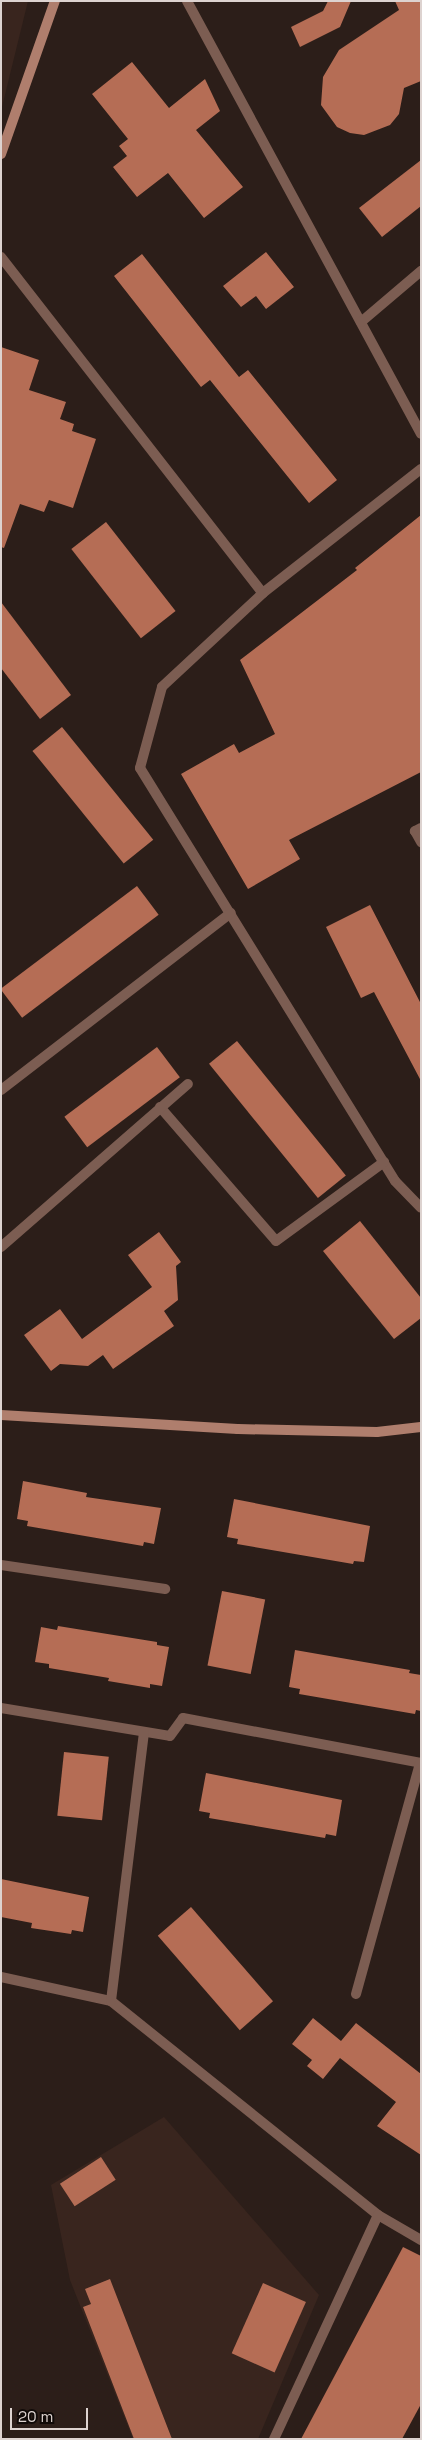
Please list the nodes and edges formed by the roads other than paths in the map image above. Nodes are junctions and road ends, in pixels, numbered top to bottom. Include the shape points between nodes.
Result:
1 (55, 1) edge
2 (187, 1) edge
3 (1, 154) edge
4 (1, 257) edge
5 (421, 271) edge
6 (360, 322) junction
7 (421, 434) edge
8 (421, 469) edge
9 (263, 593) junction
10 (421, 828) edge
11 (421, 842) edge
12 (231, 913) junction
13 (188, 1084) dead end
14 (1, 1090) edge
15 (160, 1107) junction
16 (384, 1162) junction
17 (421, 1208) edge
18 (1, 1248) edge
19 (1, 1415) edge
20 (421, 1427) edge
21 (1, 1565) edge
22 (165, 1589) dead end
23 (1, 1708) edge
24 (144, 1732) junction
25 (420, 1763) edge
26 (1, 1977) edge
27 (356, 1994) dead end
28 (111, 2001) junction
29 (378, 2215) junction
30 (421, 2240) edge
31 (274, 2439) edge

1 - 3 street
2 - 6 street
4 - 9 street
5 - 6 street
6 - 7 street
8 - 9 street
9 - 12 street via 162,687 140,768
10 - 11 street via 415,831
12 - 14 street
12 - 16 street
13 - 15 street
15 - 16 street via 276,1241
15 - 18 street
16 - 17 street via 395,1181
19 - 20 street via 238,1429 377,1432
21 - 22 street
23 - 24 street
24 - 25 street via 170,1736 183,1718
24 - 28 street
25 - 27 street
26 - 28 street
28 - 29 street
29 - 30 street
29 - 31 street

